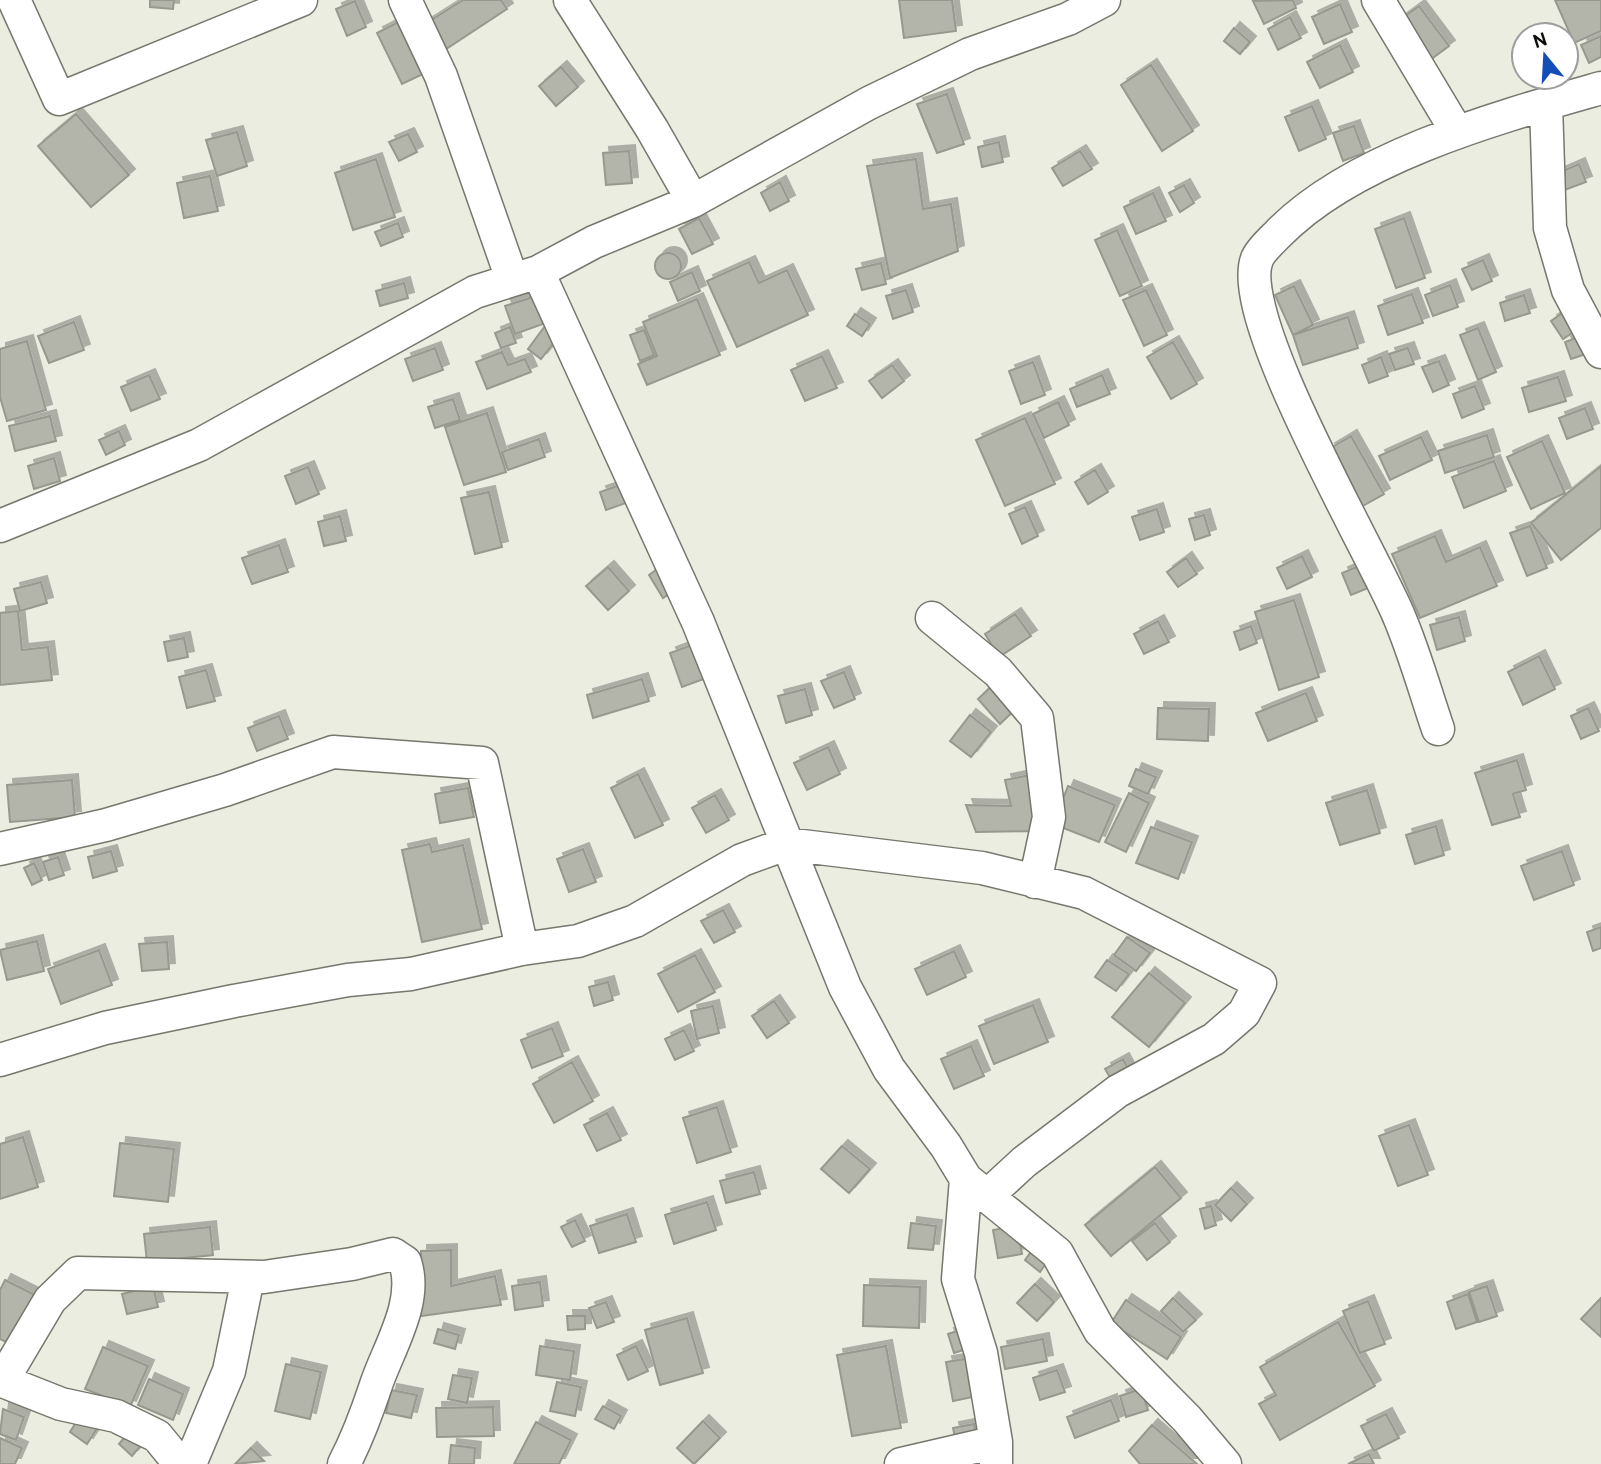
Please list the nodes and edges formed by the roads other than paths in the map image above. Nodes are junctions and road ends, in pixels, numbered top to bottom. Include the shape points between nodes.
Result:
1 (14, 0) edge
2 (301, 0) edge
3 (405, 0) edge
4 (570, 0) edge
5 (1104, 0) edge
6 (1378, 0) edge
7 (1601, 88) edge
8 (1546, 104) junction
9 (1457, 132) junction
10 (692, 201) junction
11 (525, 275) junction
12 (1601, 352) edge
13 (0, 526) edge
14 (932, 618) dead end
15 (1438, 729) dead end
16 (786, 844) junction
17 (0, 849) edge
18 (1035, 882) junction
19 (522, 949) junction
20 (0, 1060) edge
21 (976, 1188) junction
22 (248, 1278) junction
23 (1, 1381) edge
24 (996, 1453) edge
25 (180, 1464) edge
26 (190, 1464) edge
27 (344, 1464) edge
28 (901, 1464) edge
29 (1225, 1464) edge

1 - 2 street via 59,99
3 - 11 street
4 - 10 street
5 - 10 street via 1068,19 970,54 869,103
6 - 9 street
7 - 8 street
8 - 9 street
8 - 12 street via 1550,228 1568,290
9 - 15 street via 1384,163 1298,214 1257,259 1254,287 1300,420 1399,615
10 - 11 street
11 - 13 street via 464,298 200,445
11 - 16 street via 556,317 683,586
14 - 18 street via 998,672 1037,718 1049,817
16 - 18 street via 982,868
16 - 19 street via 742,860 635,921 578,941
16 - 21 street via 870,1036
17 - 19 street via 106,825 333,752 482,763
18 - 21 street via 1084,893 1261,983 1244,1013 1214,1039 1118,1091 1024,1162
19 - 20 street via 411,974 348,980 117,1026
21 - 24 street via 958,1279 981,1353
21 - 29 street via 1057,1253 1100,1331
22 - 23 street via 78,1273 50,1300
22 - 26 street via 229,1371
22 - 27 street via 393,1254 405,1262 409,1273 398,1330 359,1437
23 - 25 street via 61,1404 116,1416 157,1436
24 - 28 street

